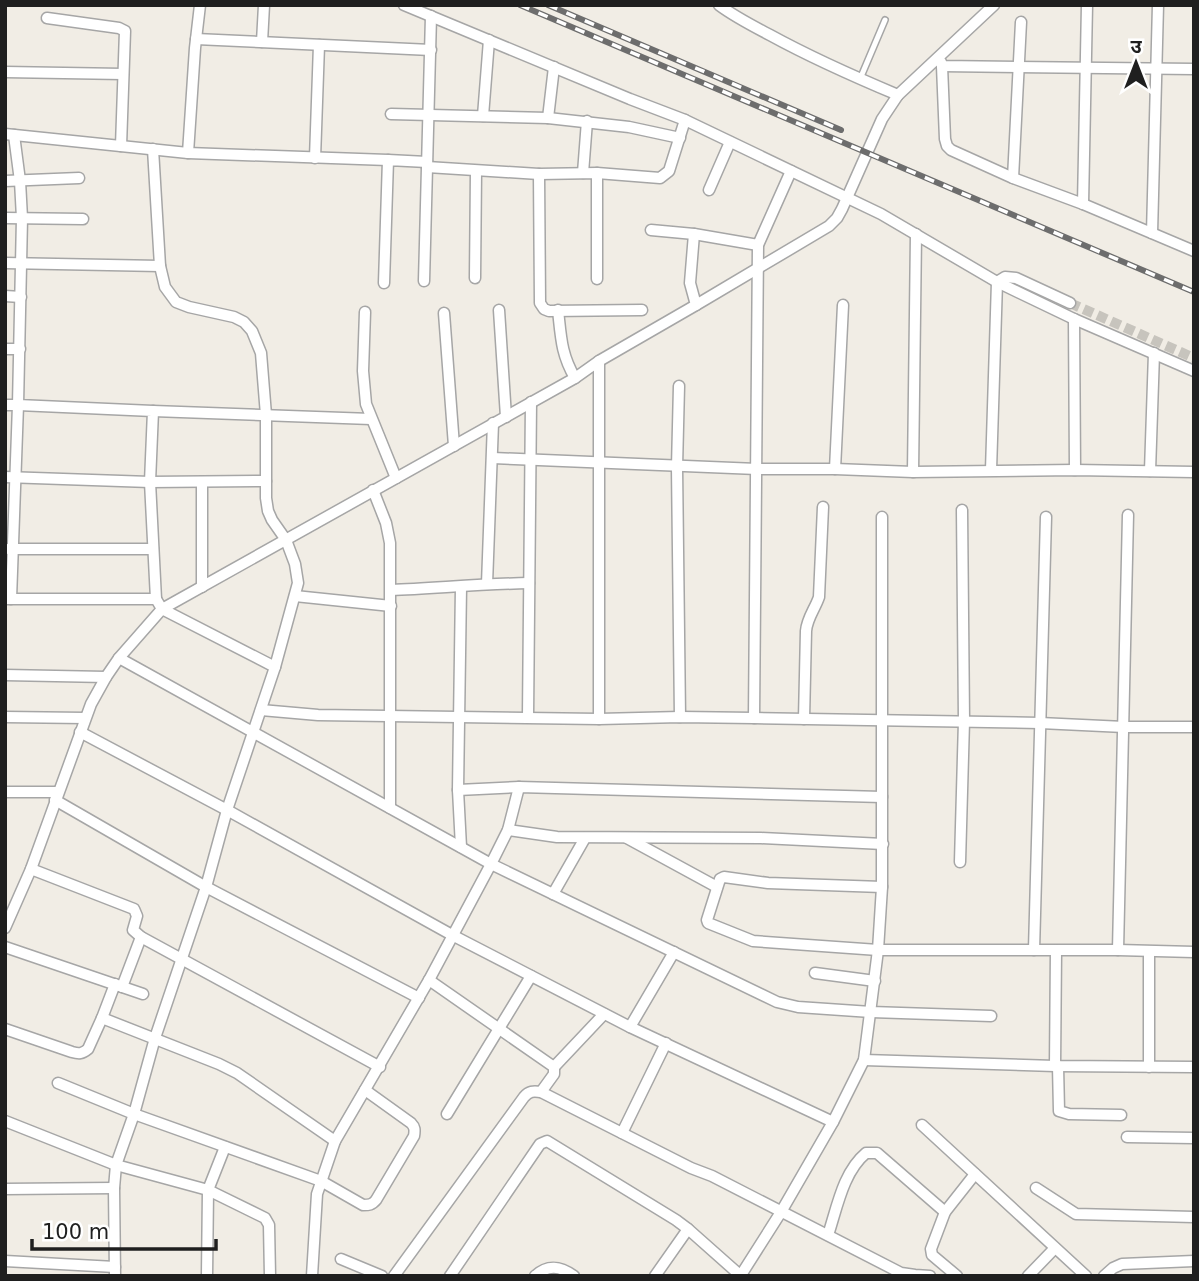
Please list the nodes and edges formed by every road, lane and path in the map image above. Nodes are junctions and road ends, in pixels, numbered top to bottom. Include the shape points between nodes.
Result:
1 (200, 5) edge
2 (264, 5) edge
3 (404, 5) edge
4 (719, 5) edge
5 (740, 5) edge
6 (994, 5) edge
7 (1087, 5) edge
8 (1158, 5) edge
9 (731, 15) junction
10 (431, 16) junction
11 (47, 18) dead end
12 (885, 20) dead end
13 (1021, 22) dead end
14 (195, 39) junction
15 (489, 40) junction
16 (262, 42) junction
17 (319, 45) junction
18 (431, 50) junction
19 (941, 61) junction
20 (1019, 66) junction
21 (554, 67) junction
22 (1086, 67) junction
23 (1157, 68) junction
24 (1194, 69) edge
25 (5, 72) edge
26 (123, 74) junction
27 (860, 79) junction
28 (898, 95) junction
29 (391, 114) dead end
30 (429, 115) junction
31 (483, 116) junction
32 (548, 118) junction
33 (685, 120) junction
34 (587, 121) junction
35 (9, 135) edge
36 (680, 138) junction
37 (730, 142) junction
38 (121, 146) junction
39 (153, 149) junction
40 (188, 153) junction
41 (315, 158) junction
42 (388, 160) junction
43 (427, 165) junction
44 (476, 171) junction
45 (791, 171) junction
46 (583, 173) junction
47 (597, 173) junction
48 (539, 174) junction
49 (79, 178) dead end
50 (1013, 178) junction
51 (5, 181) edge
52 (20, 181) junction
53 (709, 190) dead end
54 (847, 197) junction
55 (1083, 204) junction
56 (5, 218) edge
57 (22, 218) junction
58 (83, 219) dead end
59 (651, 230) dead end
60 (1152, 233) junction
61 (694, 234) junction
62 (916, 234) junction
63 (758, 245) junction
64 (1194, 251) edge
65 (5, 262) edge
66 (22, 262) junction
67 (160, 266) junction
68 (758, 268) junction
69 (475, 278) dead end
70 (597, 279) dead end
71 (424, 281) dead end
72 (997, 282) junction
73 (384, 283) dead end
74 (5, 296) edge
75 (21, 297) junction
76 (1070, 303) tunnel mouth
77 (696, 305) junction
78 (843, 305) dead end
79 (499, 310) dead end
80 (558, 310) junction
81 (642, 310) dead end
82 (365, 312) dead end
83 (444, 313) dead end
84 (1073, 319) junction
85 (5, 349) edge
86 (20, 349) junction
87 (1154, 354) junction
88 (599, 360) junction
89 (1194, 371) edge
90 (575, 378) junction
91 (679, 386) dead end
92 (531, 402) junction
93 (5, 405) edge
94 (18, 405) junction
95 (152, 411) junction
96 (266, 415) junction
97 (506, 417) junction
98 (371, 419) junction
99 (493, 423) junction
100 (454, 446) junction
101 (493, 458) junction
102 (531, 460) junction
103 (599, 463) junction
104 (677, 467) junction
105 (757, 469) junction
106 (835, 469) junction
107 (991, 470) junction
108 (1075, 470) junction
109 (1150, 471) junction
110 (913, 472) junction
111 (1194, 472) edge
112 (10, 477) edge
113 (396, 478) junction
114 (266, 481) junction
115 (150, 482) junction
116 (202, 482) junction
117 (373, 490) junction
118 (823, 507) dead end
119 (962, 510) dead end
120 (1128, 515) dead end
121 (882, 517) dead end
122 (1046, 517) dead end
123 (286, 540) junction
124 (9, 549) edge
125 (152, 549) junction
126 (529, 583) junction
127 (487, 584) junction
128 (202, 587) junction
129 (461, 587) junction
130 (391, 590) junction
131 (295, 596) junction
132 (8, 599) edge
133 (159, 604) junction
134 (391, 606) junction
135 (120, 658) junction
136 (275, 667) junction
137 (5, 675) edge
138 (106, 677) junction
139 (261, 710) junction
140 (391, 716) junction
141 (5, 717) edge
142 (459, 717) junction
143 (527, 717) junction
144 (680, 717) junction
145 (85, 718) junction
146 (754, 718) junction
147 (599, 719) junction
148 (804, 719) junction
149 (881, 720) junction
150 (964, 721) junction
151 (1040, 723) junction
152 (1124, 727) junction
153 (1194, 727) edge
154 (80, 732) junction
155 (254, 733) junction
156 (519, 787) junction
157 (458, 790) junction
158 (5, 792) edge
159 (57, 796) junction
160 (882, 797) junction
161 (390, 808) junction
162 (227, 810) junction
163 (508, 830) junction
164 (625, 837) junction
165 (585, 838) junction
166 (883, 844) junction
167 (461, 847) junction
168 (960, 862) dead end
169 (491, 864) junction
170 (32, 869) junction
171 (206, 887) junction
172 (717, 887) junction
173 (882, 887) junction
174 (554, 894) junction
175 (6, 925) edge
176 (452, 935) junction
177 (141, 937) junction
178 (5, 947) edge
179 (878, 950) junction
180 (1034, 950) junction
181 (1118, 950) junction
182 (1056, 951) junction
183 (674, 952) junction
184 (1149, 952) junction
185 (1194, 952) edge
186 (182, 959) junction
187 (815, 973) dead end
188 (531, 976) junction
189 (429, 980) junction
190 (875, 981) junction
191 (118, 985) junction
192 (143, 994) dead end
193 (419, 998) junction
194 (871, 1012) junction
195 (604, 1014) junction
196 (991, 1016) dead end
197 (102, 1018) junction
198 (629, 1027) junction
199 (499, 1029) junction
200 (5, 1030) edge
201 (155, 1038) junction
202 (666, 1043) junction
203 (864, 1060) junction
204 (1056, 1066) junction
205 (380, 1067) junction
206 (554, 1067) junction
207 (1149, 1067) junction
208 (1194, 1067) edge
209 (58, 1083) dead end
210 (365, 1090) junction
211 (541, 1092) junction
212 (134, 1114) junction
213 (447, 1114) dead end
214 (1121, 1115) dead end
215 (5, 1121) edge
216 (833, 1122) junction
217 (922, 1125) dead end
218 (622, 1133) junction
219 (1127, 1137) dead end
220 (1194, 1138) edge
221 (335, 1141) junction
222 (225, 1147) junction
223 (116, 1165) junction
224 (975, 1174) junction
225 (321, 1181) junction
226 (114, 1188) junction
227 (1036, 1188) dead end
228 (5, 1189) edge
229 (208, 1190) junction
230 (781, 1212) junction
231 (945, 1212) junction
232 (1194, 1217) edge
233 (688, 1229) junction
234 (828, 1235) junction
235 (1055, 1248) junction
236 (341, 1259) dead end
237 (5, 1261) edge
238 (939, 1261) junction
239 (1194, 1261) edge
240 (115, 1271) edge
241 (206, 1276) edge
242 (270, 1276) edge
243 (312, 1276) edge
244 (382, 1276) edge
245 (394, 1276) edge
246 (450, 1276) edge
247 (535, 1276) edge
248 (574, 1276) edge
249 (655, 1276) edge
250 (741, 1276) edge
251 (930, 1276) edge
252 (957, 1276) edge
253 (1028, 1276) edge
254 (1086, 1276) edge
255 (1104, 1276) edge

1 - 14 street
2 - 16 street
3 - 10 street
4 - 9 street
5 - 9 street
6 - 19 street
7 - 22 street
8 - 23 street
9 - 27 street
10 - 15 street
10 - 18 street
11 - 26 street via 123,29
12 - 27 lane
13 - 20 street
14 - 16 street
14 - 40 street
15 - 21 street
15 - 31 street
16 - 17 street
17 - 18 street
17 - 41 street
18 - 30 street
19 - 20 street
19 - 28 street
19 - 50 street via 947,146
20 - 22 street
20 - 50 street
21 - 32 street
21 - 33 street
22 - 23 street
22 - 55 street
23 - 24 street
23 - 60 street
25 - 26 street
26 - 38 street
27 - 28 street
28 - 54 street via 882,119
29 - 30 street
30 - 31 street
30 - 43 street
31 - 32 street
32 - 34 street
33 - 36 street
33 - 37 street
34 - 36 street
34 - 46 street
35 - 38 street
35 - 52 street
36 - 47 street via 669,172 660,178
37 - 45 street
37 - 53 street
38 - 39 street
39 - 40 street
39 - 67 street
40 - 41 street
41 - 42 street
42 - 43 street
42 - 73 street
43 - 44 street
43 - 71 street
44 - 48 street
44 - 69 street
45 - 54 street
45 - 63 street
46 - 47 street
46 - 48 street
47 - 70 street
48 - 80 street via 540,303 549,311
49 - 52 street
50 - 55 street
51 - 52 street
52 - 57 street
54 - 62 street
54 - 68 street via 829,226
55 - 60 street
56 - 57 street
57 - 58 street
57 - 66 street
59 - 61 street
60 - 64 street
61 - 63 street
61 - 77 street via 690,283
62 - 72 street
62 - 110 street
63 - 68 street
65 - 66 street
66 - 67 street
66 - 75 street
67 - 96 street via 176,302 234,317 252,331 261,353
68 - 77 street
68 - 105 street
72 - 76 street via 1016,278
72 - 84 street
72 - 107 street
74 - 75 street
75 - 86 street
77 - 88 street
78 - 106 street
79 - 97 street
80 - 81 street
80 - 90 street via 564,354
82 - 98 street via 365,393
83 - 100 street
84 - 87 street
84 - 108 street
85 - 86 street
86 - 94 street
87 - 89 street
87 - 109 street
88 - 90 street
88 - 103 street
90 - 92 street
91 - 104 street
92 - 97 street
92 - 102 street
93 - 94 street
94 - 95 street
94 - 112 street
95 - 96 street
95 - 115 street
96 - 98 street
96 - 114 street
97 - 99 street
98 - 113 street
99 - 100 street
99 - 101 street
100 - 113 street
101 - 102 street
101 - 127 street
102 - 103 street
102 - 126 street
103 - 104 street
103 - 147 street
104 - 105 street
104 - 144 street
105 - 106 street
105 - 146 street
106 - 110 street
107 - 108 street
107 - 110 street
108 - 109 street
109 - 111 street
112 - 115 street
112 - 124 street
113 - 117 street
114 - 116 street
114 - 123 street via 268,511
115 - 116 street
115 - 125 street
116 - 128 street
117 - 123 street
117 - 130 street via 389,532
118 - 148 street via 819,597 806,631
119 - 150 street
120 - 152 street
121 - 149 street
122 - 151 street
123 - 128 street
123 - 131 street via 297,572
124 - 125 street
124 - 132 street
125 - 133 street
126 - 127 street
126 - 143 street
127 - 129 street
128 - 133 street
129 - 130 street
129 - 142 street
130 - 134 street
131 - 134 street
131 - 136 street
132 - 133 street
133 - 135 street
133 - 136 street
134 - 140 street
135 - 138 street
135 - 155 street
136 - 139 street
137 - 138 street
138 - 145 street
139 - 140 street
139 - 155 street
140 - 142 street
140 - 161 street
141 - 145 street
142 - 143 street
142 - 157 street
143 - 147 street
144 - 146 street
144 - 147 street
145 - 154 street
146 - 148 street
148 - 149 street
149 - 150 street
149 - 160 street
150 - 151 street
150 - 168 street
151 - 152 street
151 - 180 street
152 - 153 street
152 - 181 street
154 - 159 street
154 - 162 street
155 - 161 street
155 - 162 street
156 - 157 street
156 - 160 street
156 - 163 street
157 - 167 street
158 - 159 street
159 - 170 street
159 - 171 street
160 - 166 street
161 - 167 street
162 - 171 street
162 - 176 street
163 - 165 street
163 - 169 street
164 - 165 street
164 - 166 street
164 - 172 street
165 - 174 street
166 - 173 street
167 - 169 street
169 - 174 street
169 - 176 street
170 - 175 street
170 - 177 street via 134,909 134,930
171 - 186 street
171 - 193 street
172 - 173 street via 724,877
172 - 179 street via 707,920 714,927 764,943
173 - 179 street
174 - 183 street
176 - 188 street
176 - 189 street
177 - 186 street
177 - 191 street
178 - 191 street
179 - 180 street
179 - 190 street
180 - 182 street
181 - 182 street
181 - 184 street
182 - 204 street
183 - 194 street via 777,1002
183 - 198 street
184 - 185 street
184 - 207 street
186 - 201 street
186 - 205 street
187 - 190 street
188 - 195 street
188 - 199 street
189 - 193 street
189 - 199 street
190 - 194 street
191 - 192 street
191 - 197 street
193 - 205 street
194 - 196 street
194 - 203 street
195 - 198 street
195 - 206 street
197 - 200 street via 88,1049 78,1054
197 - 201 street
198 - 202 street
199 - 206 street
199 - 213 street
201 - 212 street
201 - 221 street via 237,1073
202 - 216 street
202 - 218 street
203 - 204 street
203 - 216 street
204 - 207 street
204 - 214 street via 1059,1111
205 - 210 street
206 - 211 street
207 - 208 street
209 - 212 street
210 - 221 street
210 - 225 street via 411,1123 414,1136 373,1204 363,1205
211 - 218 street
211 - 245 street via 528,1092 524,1097
212 - 222 street
212 - 223 street
215 - 223 street
216 - 230 street
217 - 224 street
218 - 230 street
219 - 220 street
221 - 225 street
222 - 225 street
222 - 229 street
223 - 226 street
223 - 229 street
224 - 231 street
224 - 235 street
225 - 243 street via 315,1207
226 - 228 street
226 - 240 street
227 - 232 street via 1076,1214
229 - 241 street
229 - 242 street via 265,1218
230 - 234 street
230 - 250 street
231 - 234 street via 877,1153 866,1153 854,1165
231 - 238 street via 931,1249
233 - 246 street via 547,1141 540,1144
233 - 249 street
233 - 250 street
234 - 251 street via 901,1273
235 - 253 street
235 - 254 street
236 - 244 street
237 - 240 street
238 - 251 street
238 - 252 street
239 - 255 street via 1122,1264
247 - 248 street via 542,1269 558,1267

